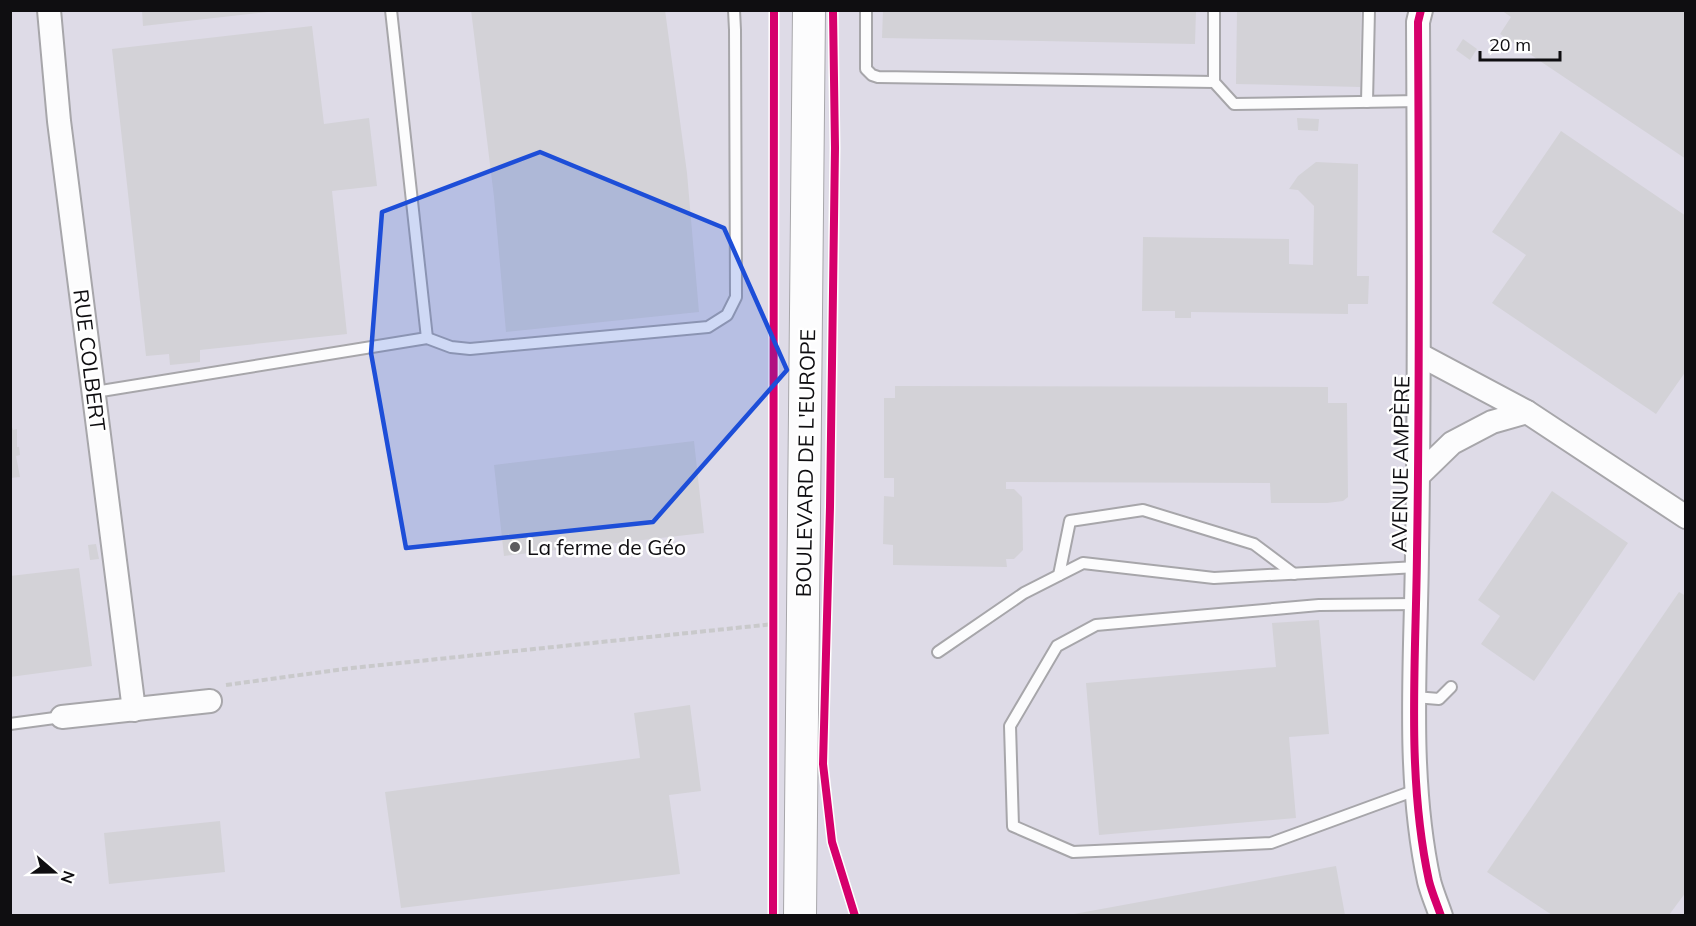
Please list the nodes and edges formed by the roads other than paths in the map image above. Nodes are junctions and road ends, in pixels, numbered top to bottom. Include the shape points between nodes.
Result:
1 (49, 10) edge
2 (391, 10) edge
3 (734, 10) edge
4 (809, 10) edge
5 (866, 10) edge
6 (1214, 10) edge
7 (1369, 10) edge
8 (1421, 10) edge
9 (1214, 82) junction
10 (1419, 101) junction
11 (1367, 102) junction
12 (427, 338) junction
13 (1420, 355) junction
14 (95, 392) junction
15 (1527, 412) junction
16 (1417, 477) junction
17 (1686, 517) edge
18 (1417, 567) junction
19 (1294, 574) junction
20 (1059, 575) junction
21 (1416, 604) junction
22 (938, 652) dead end
23 (1451, 687) dead end
24 (1415, 697) junction
25 (210, 701) road end
26 (134, 710) junction
27 (62, 717) joint
28 (10, 724) edge
29 (1416, 790) junction
30 (800, 915) edge
31 (1441, 915) edge

1 - 14 street, RUE COLBERT via 59,121
2 - 12 lane
3 - 12 lane via 736,297 727,315 708,327 470,349 451,348
4 - 30 main road, BOULEVARD DE L'EUROPE
5 - 9 lane via 866,69 878,77
6 - 9 lane
7 - 11 lane
8 - 10 street, AVENUE AMPÈRE
9 - 11 lane via 1234,104
10 - 11 lane
10 - 13 street, AVENUE AMPÈRE
12 - 14 lane
13 - 15 street
13 - 16 street, AVENUE AMPÈRE
14 - 26 street, RUE COLBERT
15 - 16 street via 1492,422 1452,443
15 - 17 street
16 - 18 street, AVENUE AMPÈRE
18 - 19 lane
18 - 21 street, AVENUE AMPÈRE
19 - 20 lane via 1214,578 1083,563
19 - 20 lane via 1254,544 1143,510 1070,521
20 - 22 lane via 1024,593
21 - 24 street, AVENUE AMPÈRE
21 - 29 lane via 1319,605 1096,625 1057,646 1010,726 1013,826 1073,852 1271,843
23 - 24 lane via 1439,699
24 - 29 street, AVENUE AMPÈRE
25 - 26 street
26 - 27 street
27 - 28 lane
29 - 31 street, AVENUE AMPÈRE via 1430,883

